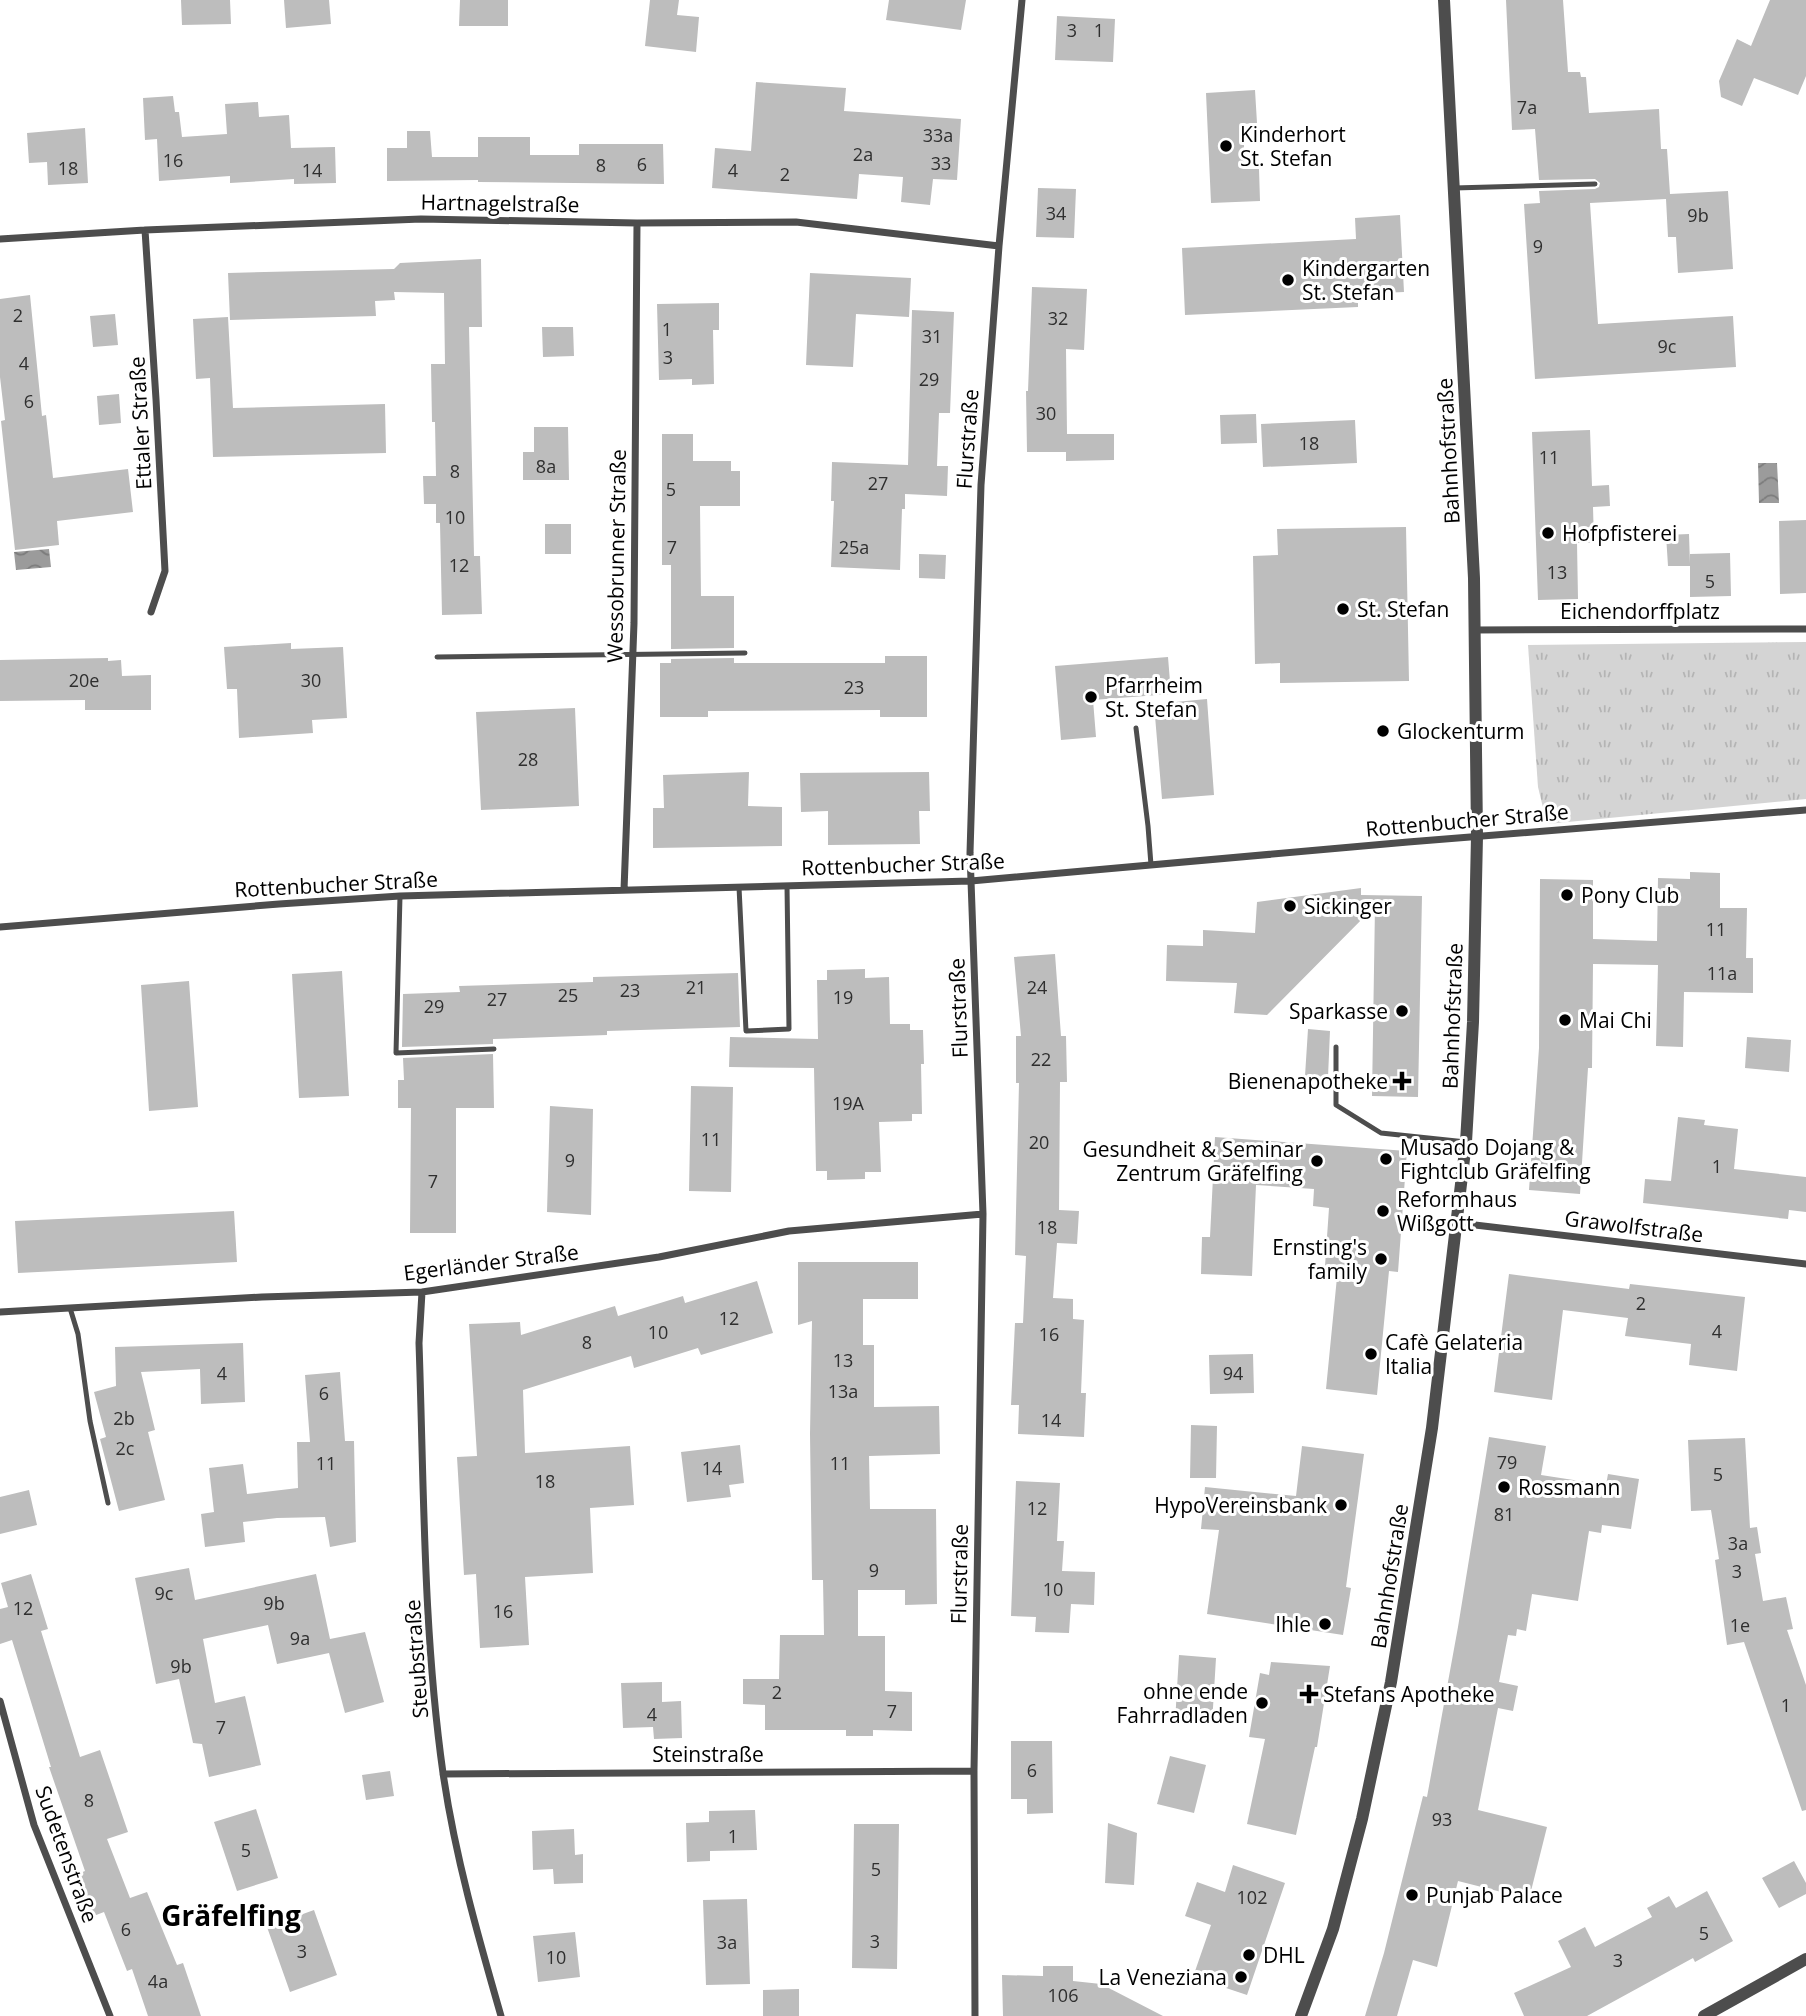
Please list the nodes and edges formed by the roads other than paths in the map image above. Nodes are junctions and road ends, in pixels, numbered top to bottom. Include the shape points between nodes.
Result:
1 (1023, 0) edge
2 (1444, 0) edge
3 (1595, 184) dead end
4 (1454, 188) junction
5 (636, 223) junction
6 (145, 230) junction
7 (0, 239) edge
8 (999, 246) junction
9 (151, 612) dead end
10 (1806, 629) edge
11 (1474, 630) junction
12 (745, 653) dead end
13 (632, 654) junction
14 (437, 657) dead end
15 (1136, 728) dead end
16 (1806, 810) edge
17 (1477, 836) junction
18 (1151, 865) junction
19 (971, 881) junction
20 (739, 887) junction
21 (787, 887) junction
22 (624, 890) junction
23 (400, 896) junction
24 (0, 927) edge
25 (1336, 1047) dead end
26 (494, 1049) dead end
27 (1466, 1142) junction
28 (983, 1214) junction
29 (1458, 1223) junction
30 (1806, 1264) edge
31 (422, 1292) junction
32 (70, 1308) junction
33 (0, 1312) edge
34 (108, 1503) dead end
35 (0, 1701) edge
36 (974, 1771) junction
37 (443, 1774) junction
38 (1806, 1959) edge
39 (110, 2016) edge
40 (501, 2016) edge
41 (975, 2016) edge
42 (1301, 2016) edge
43 (1704, 2016) edge

1 - 8 street, Flurstraße
2 - 4 street, Bahnhofstraße
3 - 4 lane
4 - 11 street, Bahnhofstraße
5 - 6 street, Hartnagelstraße via 421,219
5 - 8 street, Hartnagelstraße via 796,222
5 - 13 street, Wessobrunner Straße
6 - 7 street, Hartnagelstraße
6 - 9 street, Ettaler Straße via 165,571
8 - 19 street, Flurstraße via 981,485
10 - 11 street, Eichendorffplatz
11 - 17 street, Bahnhofstraße
12 - 13 lane
13 - 14 lane
13 - 22 street, Wessobrunner Straße
15 - 18 lane
16 - 17 street, Rottenbucher Straße
17 - 18 street, Rottenbucher Straße
17 - 27 street, Bahnhofstraße
18 - 19 street, Rottenbucher Straße
19 - 21 street, Rottenbucher Straße
19 - 28 street, Flurstraße
20 - 21 street, Rottenbucher Straße
20 - 21 lane via 746,1031 789,1029
20 - 22 street, Rottenbucher Straße
22 - 23 street, Rottenbucher Straße
23 - 24 street, Rottenbucher Straße
23 - 26 lane via 396,1053
25 - 27 lane via 1336,1105 1381,1133
27 - 29 street, Bahnhofstraße
28 - 31 street, Egerländer Straße via 789,1231 659,1257
28 - 36 street, Flurstraße
29 - 30 street, Grawolfstraße
29 - 42 street, Bahnhofstraße via 1432,1428 1391,1682 1343,1892
31 - 32 street, Egerländer Straße
31 - 37 street, Steubstraße via 419,1343 430,1654
32 - 33 street, Egerländer Straße
32 - 34 lane
35 - 39 street, Sudetenstraße via 34,1825
36 - 37 street, Steinstraße
36 - 41 street, Flurstraße
37 - 40 street, Steubstraße via 463,1884
38 - 43 street

